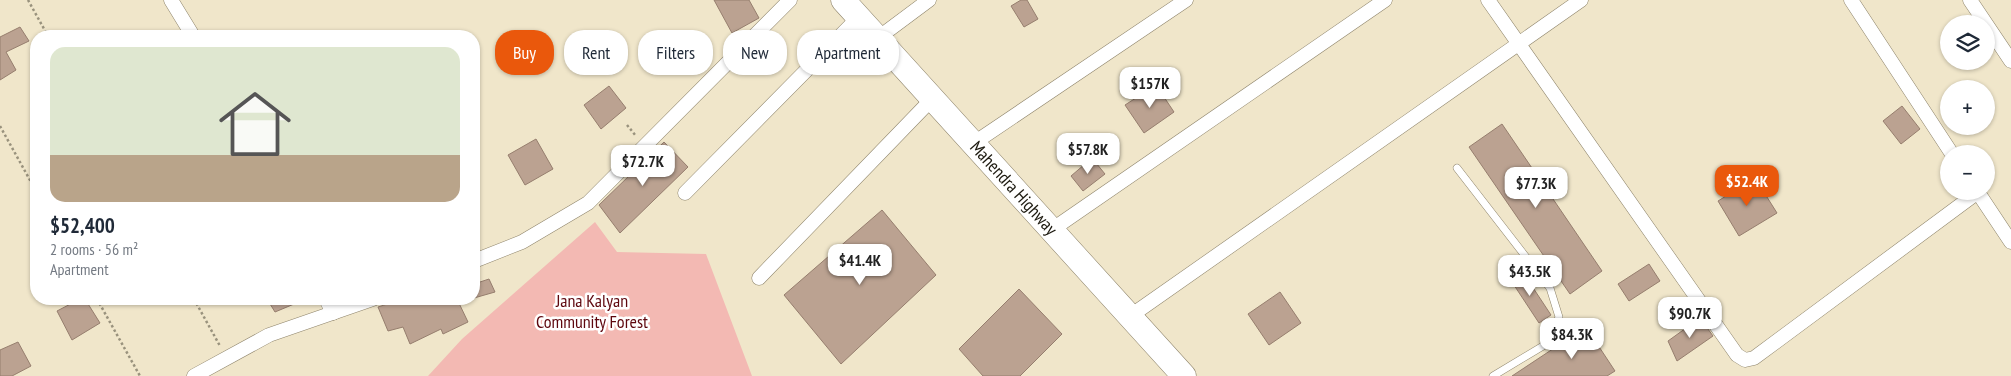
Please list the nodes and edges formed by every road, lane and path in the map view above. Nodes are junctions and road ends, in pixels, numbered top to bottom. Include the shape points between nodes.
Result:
1 (28, 0) edge
2 (171, 0) edge
3 (790, 0) edge
4 (929, 0) edge
5 (1186, 0) edge
6 (1385, 0) edge
7 (1488, 0) edge
8 (1581, 0) edge
9 (1851, 0) edge
10 (1970, 0) edge
11 (851, 8) edge
12 (45, 30) edge
13 (189, 30) edge
14 (871, 30) edge
15 (889, 30) edge
16 (1519, 45) junction
17 (899, 61) edge
18 (2011, 61) edge
19 (933, 98) junction
20 (0, 126) edge
21 (974, 143) junction
22 (1946, 145) edge
23 (1457, 168) dead end
24 (30, 180) edge
25 (685, 193) dead end
26 (1967, 200) edge
27 (1983, 200) edge
28 (1050, 231) junction
29 (2011, 242) edge
30 (480, 259) edge
31 (759, 278) dead end
32 (100, 305) edge
33 (197, 305) edge
34 (329, 305) edge
35 (356, 305) edge
36 (333, 313) junction
37 (1129, 316) junction
38 (227, 358) junction
39 (1182, 375) edge
40 (140, 376) edge
41 (194, 376) edge
42 (1493, 376) edge

1 - 12 path
2 - 13 street
3 - 30 street via 588,203 522,242
4 - 15 street
5 - 21 street
6 - 28 street
7 - 16 street
8 - 16 street
9 - 22 street
10 - 18 street
11 - 14 highway, Mahendra Highway
11 - 25 street
16 - 26 street via 1737,355 1745,360 1754,358
16 - 37 street
17 - 19 highway, Mahendra Highway
19 - 21 highway, Mahendra Highway
19 - 31 street
20 - 24 path
21 - 28 highway, Mahendra Highway
23 - 42 lane via 1550,288 1559,317 1548,343
27 - 29 street
28 - 37 highway, Mahendra Highway
32 - 40 path
33 - 38 path
34 - 36 street
35 - 36 street
36 - 38 street via 269,335
37 - 39 highway, Mahendra Highway
38 - 41 street

